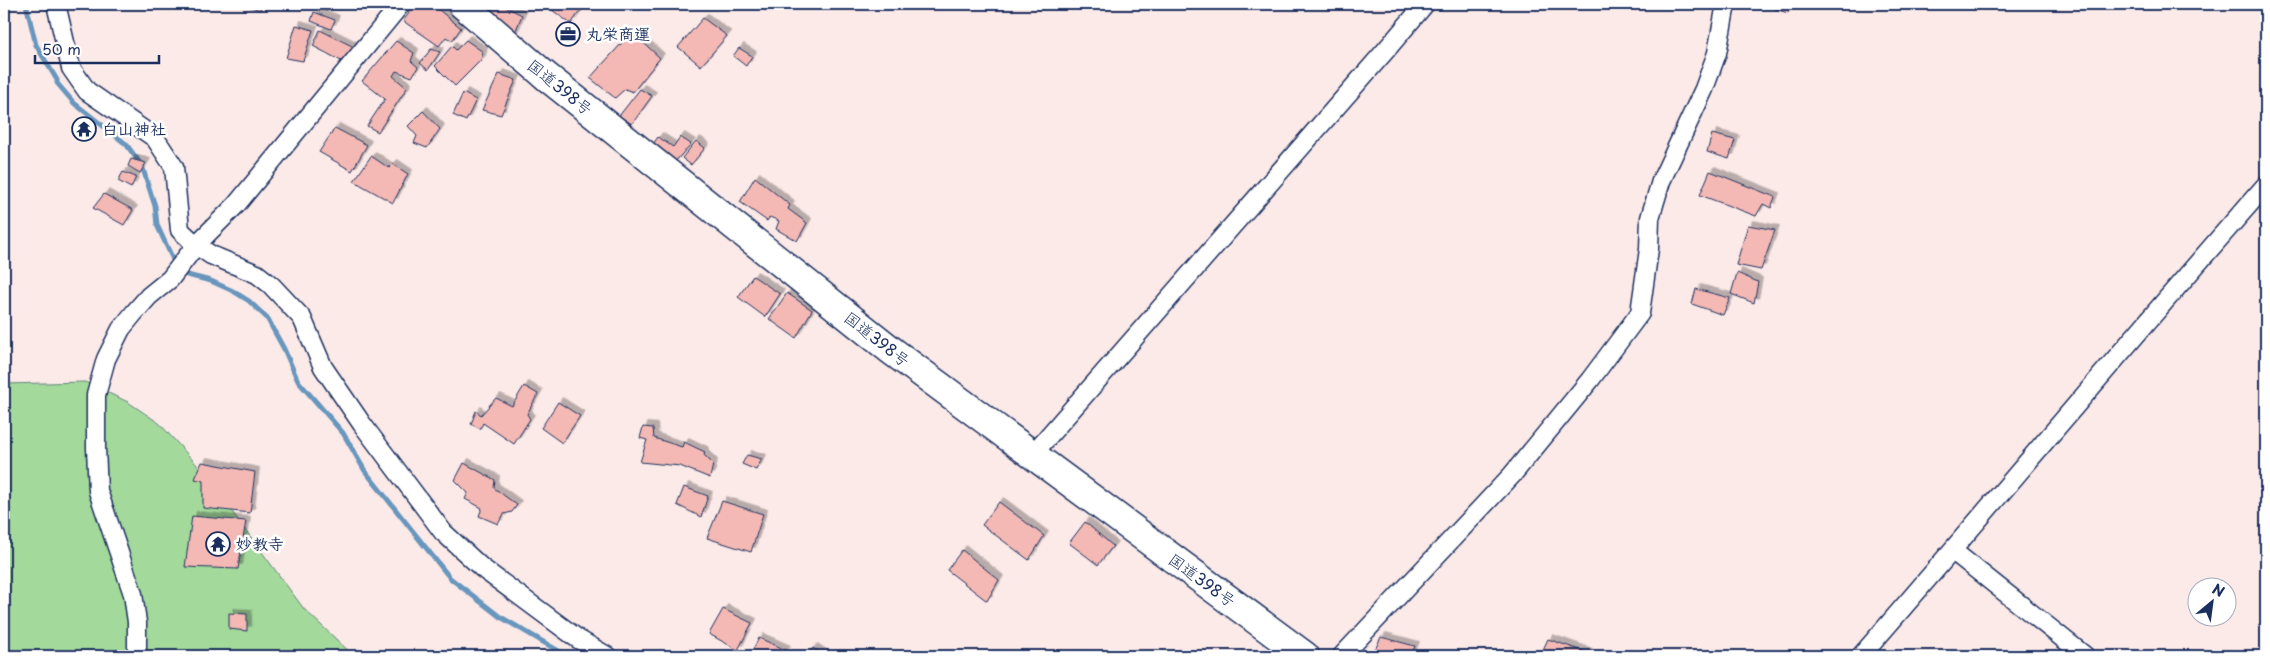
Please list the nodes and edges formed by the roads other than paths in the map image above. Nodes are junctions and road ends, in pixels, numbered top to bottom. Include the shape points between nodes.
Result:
1 (56, 4) edge
2 (401, 4) edge
3 (462, 4) edge
4 (1424, 4) edge
5 (1726, 4) edge
6 (2266, 185) edge
7 (191, 252) junction
8 (1032, 455) junction
9 (1952, 551) junction
10 (137, 656) edge
11 (607, 656) edge
12 (1305, 656) edge
13 (1342, 656) edge
14 (1861, 656) edge
15 (2085, 656) edge

1 - 7 street via 71,68 87,91 155,138 174,167 180,230
2 - 7 street via 236,205
3 - 8 highway, 国道398号 via 547,77 884,345
4 - 8 street
5 - 13 street via 1717,53 1661,181 1650,218 1640,313 1512,475
6 - 9 street
7 - 10 street via 121,329 106,359 96,395 98,491 133,594
7 - 11 street via 211,255 257,274 271,285 302,318 323,367 443,532 482,568 578,639
8 - 12 highway, 国道398号
9 - 14 street
9 - 15 street

